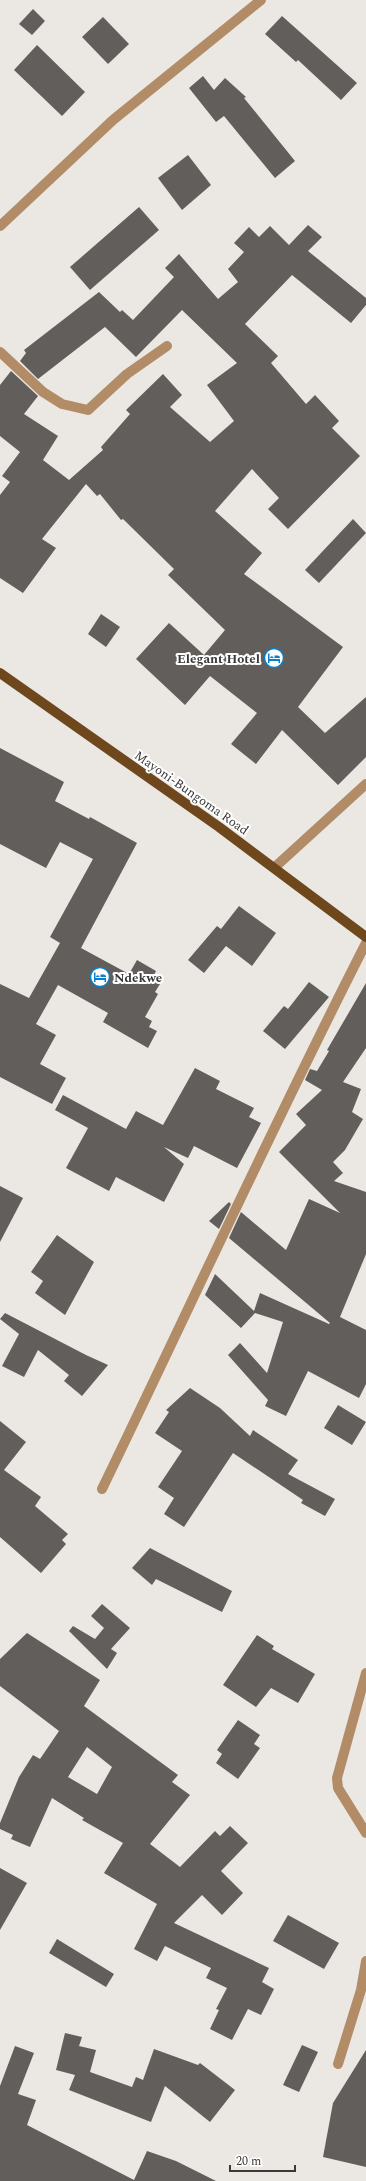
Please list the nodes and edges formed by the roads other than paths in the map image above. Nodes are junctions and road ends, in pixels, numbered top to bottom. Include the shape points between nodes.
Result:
1 (261, 0) edge
2 (0, 226) edge
3 (167, 346) dead end
4 (0, 352) edge
5 (0, 673) edge
6 (366, 784) edge
7 (275, 867) junction
8 (366, 937) edge
9 (366, 943) edge
10 (102, 1489) dead end
11 (366, 1673) edge
12 (366, 1833) edge
13 (366, 1961) edge
14 (338, 2064) dead end

1 - 2 street via 113,120
3 - 4 street via 127,374 88,410 62,404 43,392
5 - 7 main road, Mayoni-Bungoma Road
6 - 7 street
7 - 8 main road, Mayoni-Bungoma Road
9 - 10 street via 298,1075
11 - 12 street via 336,1778 338,1788
13 - 14 street via 362,1990

